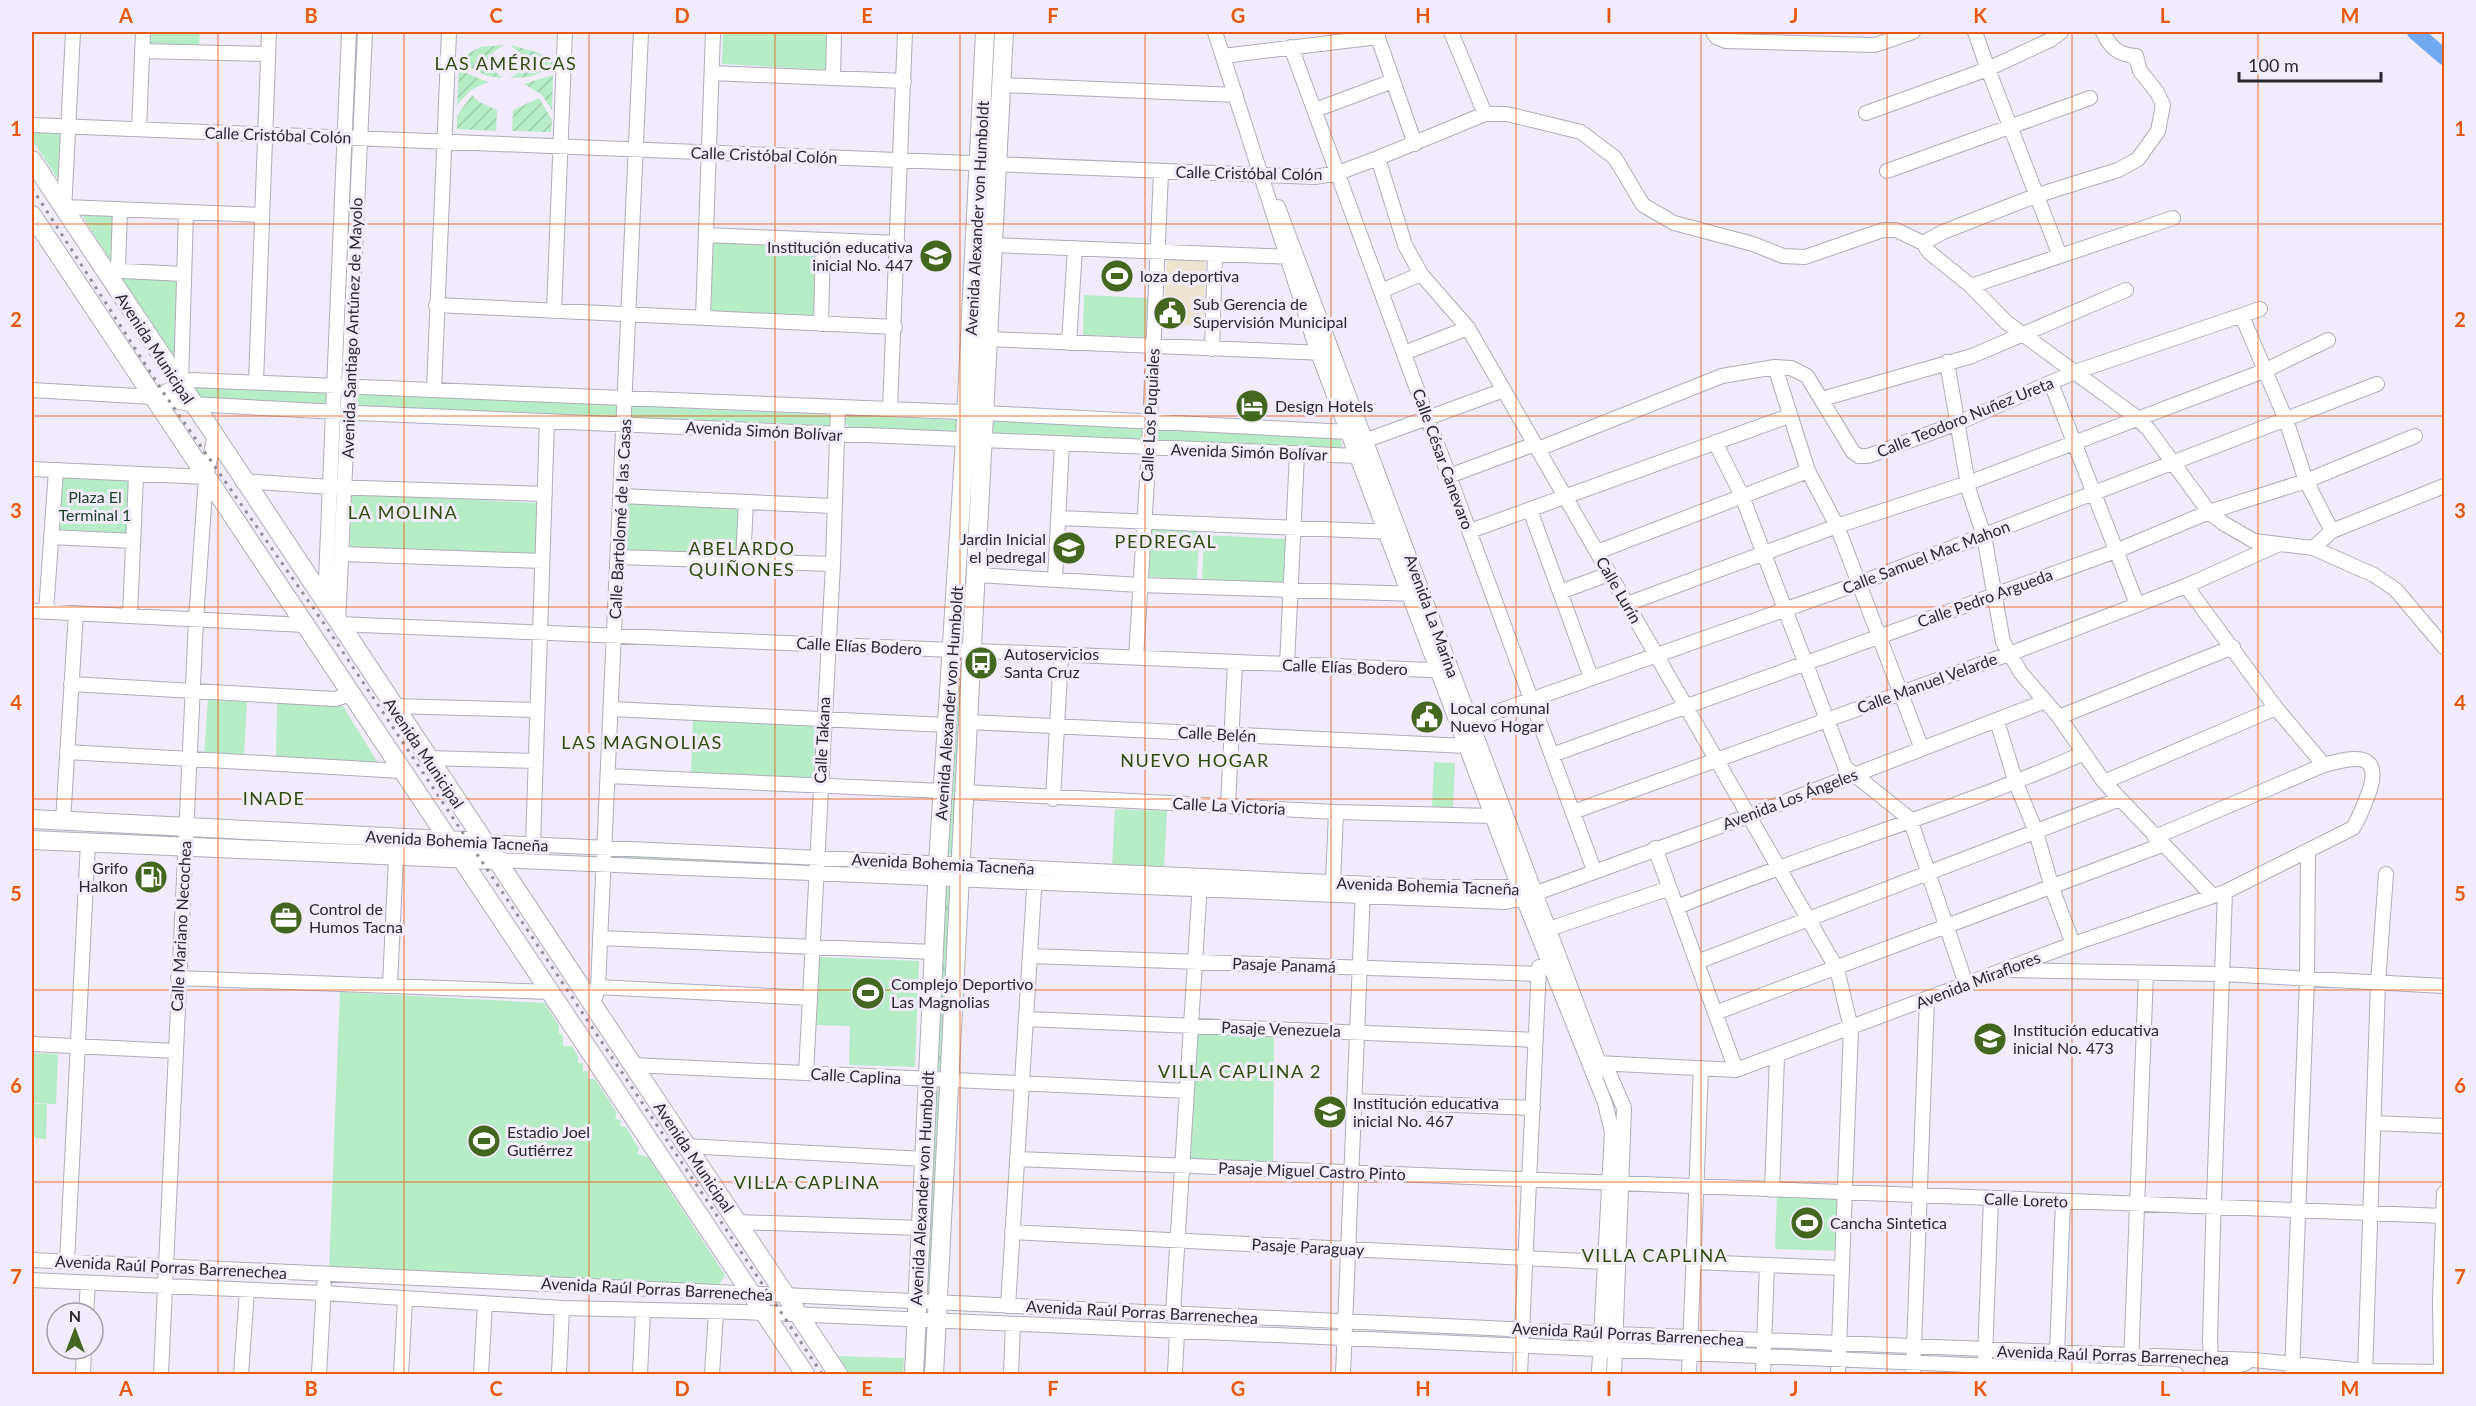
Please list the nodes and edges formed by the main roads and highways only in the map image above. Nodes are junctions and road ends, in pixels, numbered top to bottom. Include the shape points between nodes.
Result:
1 (985, 32) edge
2 (1004, 32) edge
3 (32, 160) edge
4 (989, 165) junction
5 (32, 215) edge
6 (976, 413) junction
7 (974, 441) junction
8 (32, 819) edge
9 (32, 840) edge
10 (449, 841) junction
11 (484, 842) junction
12 (375, 846) junction
13 (461, 860) junction
14 (496, 860) junction
15 (805, 1374) edge
16 (838, 1374) edge
17 (914, 1374) edge
18 (934, 1374) edge

1 - 4 main road, Avenida Alexander von Humboldt
2 - 4 main road, Avenida Alexander von Humboldt via 1002,85
3 - 11 main road, Avenida Municipal via 111,270 191,404
4 - 6 main road, Avenida Alexander von Humboldt
4 - 6 main road, Avenida Alexander von Humboldt via 994,245 989,339
5 - 10 main road, Avenida Municipal
6 - 7 main road, Avenida Alexander von Humboldt
7 - 17 main road, Avenida Alexander von Humboldt via 947,725
7 - 18 main road, Avenida Alexander von Humboldt via 976,575
8 - 12 main road, Avenida Bohemia Tacneña via 186,827
9 - 12 main road, Avenida Bohemia Tacneña via 185,846
10 - 11 main road, Avenida Bohemia Tacneña
10 - 12 main road, Avenida Bohemia Tacneña
10 - 13 main road, Avenida Municipal
11 - 14 main road, Avenida Municipal
12 - 13 main road, Avenida Bohemia Tacneña via 396,856
13 - 14 main road, Avenida Bohemia Tacneña
13 - 15 main road, Avenida Municipal
14 - 16 main road, Avenida Municipal

